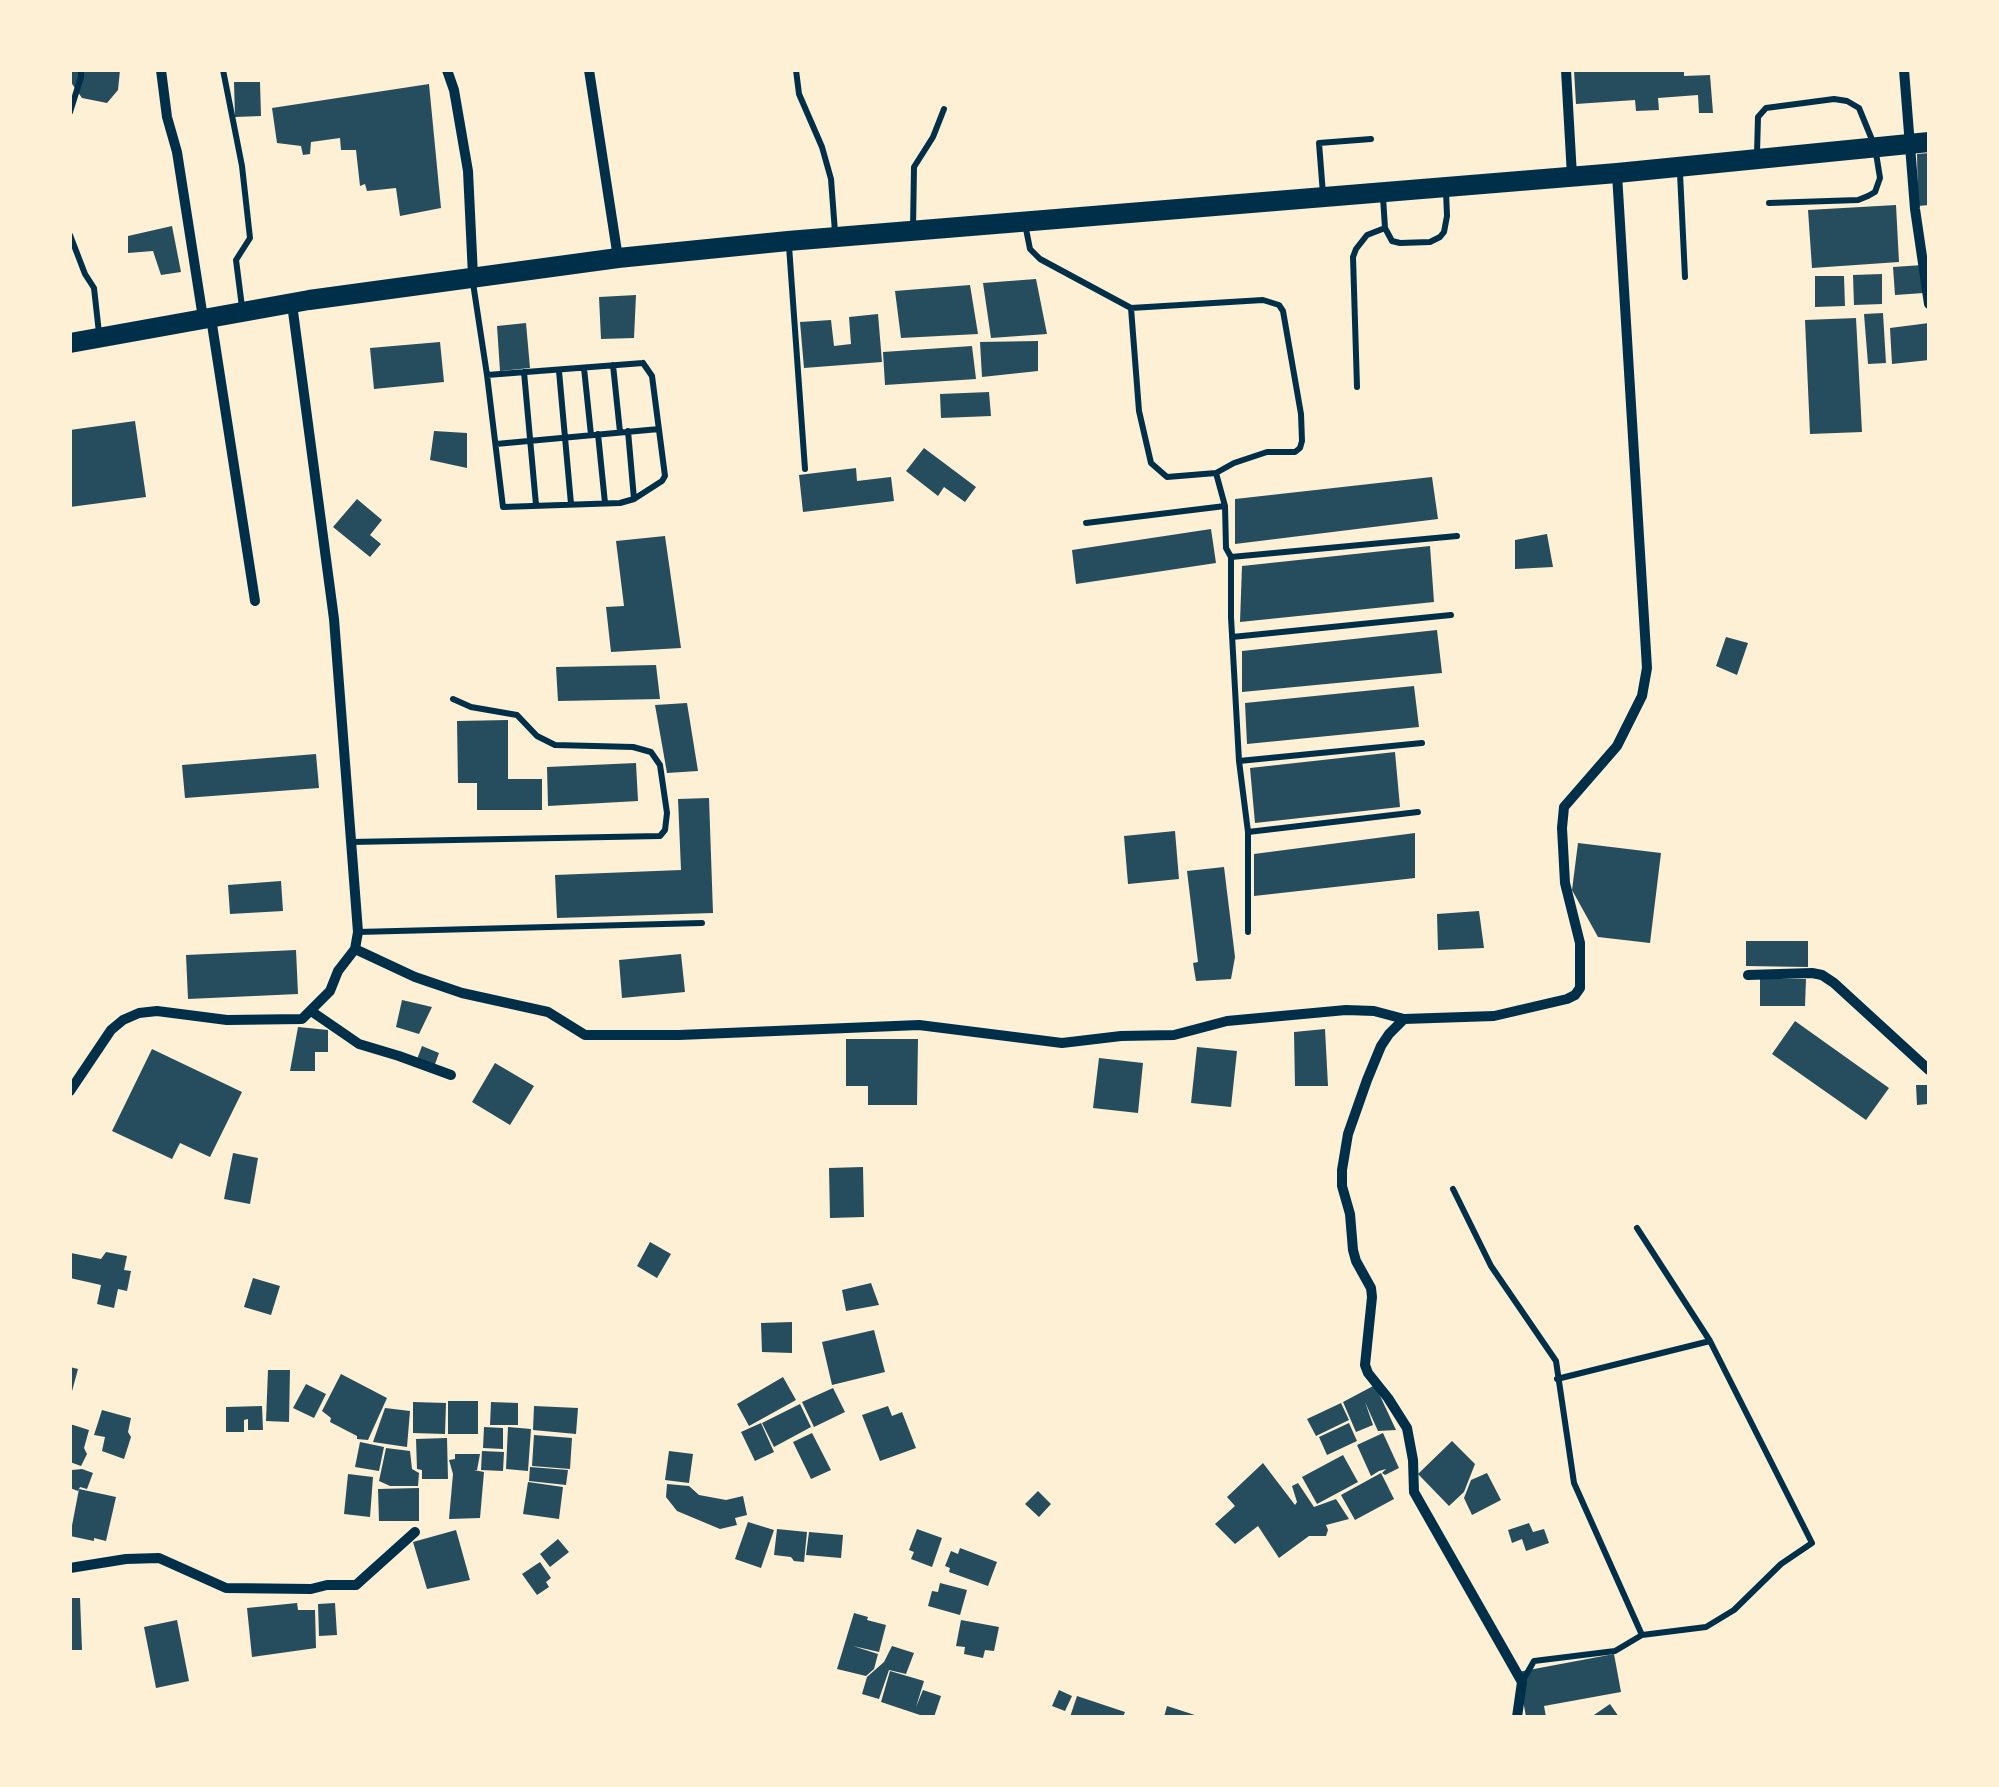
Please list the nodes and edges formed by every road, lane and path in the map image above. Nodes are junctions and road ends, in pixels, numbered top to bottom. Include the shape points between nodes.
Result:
1 (81, 70) edge
2 (161, 70) edge
3 (223, 70) edge
4 (447, 70) edge
5 (590, 70) edge
6 (796, 70) edge
7 (1566, 70) edge
8 (1904, 70) edge
9 (944, 109) dead end
10 (70, 112) edge
11 (1371, 139) dead end
12 (1920, 143) edge
13 (1875, 148) junction
14 (1757, 160) junction
15 (1680, 166) junction
16 (1617, 173) junction
17 (1572, 176) junction
18 (1445, 186) junction
19 (1383, 191) junction
20 (1323, 195) junction
21 (1768, 203) dead end
22 (1025, 222) junction
23 (1384, 228) junction
24 (913, 230) junction
25 (70, 234) edge
26 (835, 237) junction
27 (788, 240) junction
28 (618, 258) junction
29 (472, 276) junction
30 (1685, 277) dead end
31 (292, 304) junction
32 (1929, 304) edge
33 (1130, 308) junction
34 (243, 313) junction
35 (207, 318) junction
36 (71, 338) edge
37 (100, 338) junction
38 (613, 365) junction
39 (584, 368) junction
40 (559, 371) junction
41 (524, 372) junction
42 (487, 376) junction
43 (1357, 387) dead end
44 (659, 428) junction
45 (624, 432) junction
46 (594, 434) junction
47 (565, 437) junction
48 (530, 441) junction
49 (496, 444) junction
50 (805, 469) dead end
51 (1216, 473) junction
52 (634, 499) junction
53 (605, 503) junction
54 (572, 504) junction
55 (536, 505) junction
56 (1225, 506) junction
57 (1086, 524) dead end
58 (1457, 536) dead end
59 (1231, 557) junction
60 (255, 601) dead end
61 (1451, 615) dead end
62 (1232, 637) junction
63 (454, 699) dead end
64 (1422, 743) dead end
65 (1240, 761) junction
66 (1418, 812) dead end
67 (1248, 832) junction
68 (351, 842) junction
69 (702, 923) dead end
70 (358, 932) junction
71 (1248, 932) dead end
72 (355, 949) junction
73 (1748, 975) dead end
74 (311, 1011) junction
75 (1404, 1019) junction
76 (1929, 1070) edge
77 (451, 1075) dead end
78 (70, 1091) edge
79 (1454, 1188) dead end
80 (1636, 1228) dead end
81 (1710, 1342) junction
82 (1558, 1379) junction
83 (415, 1532) dead end
84 (70, 1568) edge
85 (1642, 1635) junction
86 (1522, 1682) junction
87 (1517, 1717) edge

1 - 10 lane
2 - 35 street
3 - 34 lane via 250,238 236,260
4 - 29 street via 468,171
5 - 28 street
6 - 26 lane via 831,179
7 - 17 street
8 - 12 street
9 - 24 lane via 914,167
11 - 20 lane via 1319,144
12 - 13 highway
12 - 32 street via 1916,209
13 - 14 highway
13 - 14 lane via 1859,108 1834,99 1766,108 1758,117
13 - 21 lane via 1878,185 1868,196
14 - 15 highway
15 - 16 highway
15 - 30 lane
16 - 17 highway
16 - 75 street via 1647,668 1642,696 1617,746 1564,807 1565,882 1580,943 1580,988 1567,999 1494,1016
17 - 18 highway
18 - 19 highway
18 - 23 lane via 1440,237 1400,243
19 - 20 highway
19 - 23 lane
20 - 22 highway
22 - 24 highway
22 - 33 lane via 1030,249 1040,259
23 - 43 lane via 1360,242 1354,258
24 - 26 highway
25 - 37 lane via 94,288
26 - 27 highway
27 - 28 highway
27 - 50 lane
28 - 29 highway
29 - 31 highway
29 - 42 lane
31 - 34 highway
31 - 68 street via 334,619
33 - 51 lane via 1136,386 1152,463 1166,477
33 - 51 lane via 1262,300 1284,311 1300,448 1267,452
34 - 35 highway
35 - 37 highway
35 - 60 street
36 - 37 highway
38 - 39 lane
38 - 44 lane via 648,368
38 - 45 lane
39 - 40 lane
39 - 46 lane
40 - 41 lane
40 - 47 lane
41 - 42 lane
41 - 48 lane
42 - 49 lane
44 - 45 lane
44 - 52 lane via 665,476
45 - 46 lane
45 - 52 lane
46 - 47 lane
46 - 53 lane
47 - 48 lane
47 - 54 lane
48 - 49 lane
48 - 55 lane
49 - 55 lane via 503,506
51 - 56 lane
52 - 53 lane
53 - 54 lane
54 - 55 lane
56 - 57 lane
56 - 59 lane
58 - 59 lane
59 - 62 lane
61 - 62 lane
62 - 65 lane
63 - 68 lane via 517,716 555,745 651,752 660,765 664,830 660,836
64 - 65 lane
65 - 67 lane
66 - 67 lane
67 - 71 lane
68 - 70 street
69 - 70 lane
70 - 72 street
72 - 74 street
72 - 75 street via 415,978 548,1012 585,1035 919,1025 1062,1044 1346,1010
73 - 76 street via 1822,975
74 - 77 street via 359,1044
74 - 78 street via 302,1018 228,1020 140,1013 110,1030
75 - 86 street via 1381,1046 1344,1148 1342,1186 1353,1250 1372,1298 1366,1365 1406,1428 1414,1492
79 - 82 lane via 1491,1266 1556,1361
80 - 81 lane
81 - 82 lane
81 - 85 lane via 1812,1543 1706,1627
82 - 85 lane via 1574,1483
83 - 84 street via 356,1585 226,1588 159,1558
85 - 86 lane via 1615,1651 1534,1661
86 - 87 street

